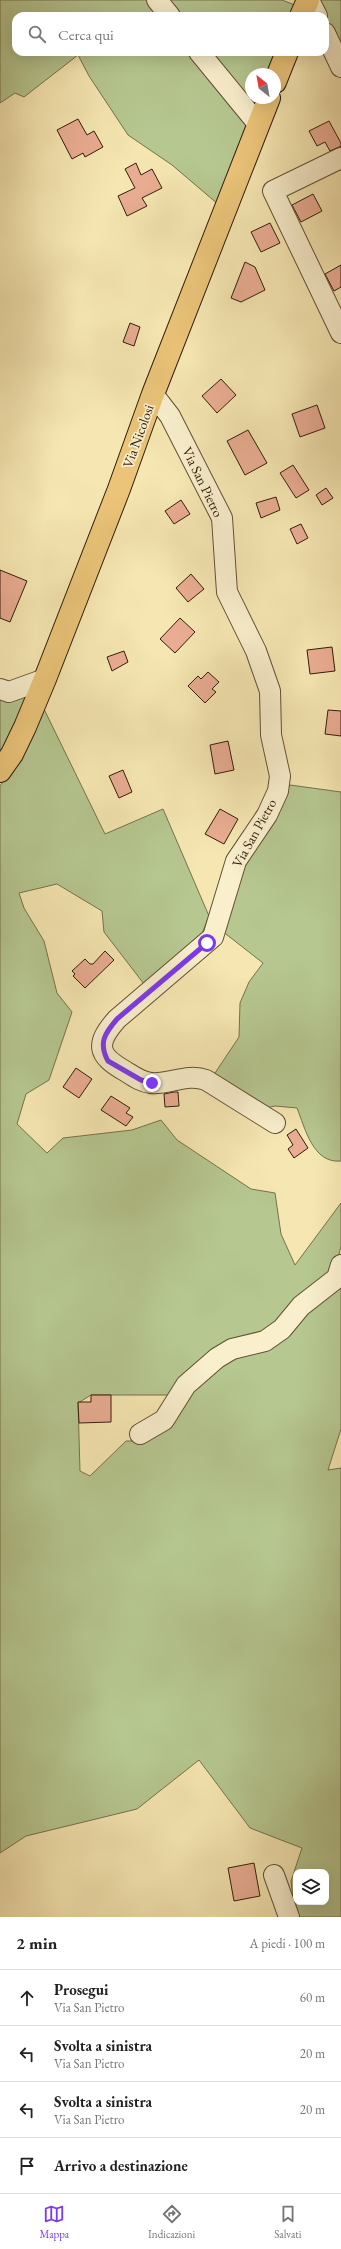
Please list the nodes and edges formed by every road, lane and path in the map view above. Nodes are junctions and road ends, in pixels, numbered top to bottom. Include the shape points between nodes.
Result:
1 (157, 0) edge
2 (308, 0) edge
3 (167, 12) edge
4 (303, 12) edge
5 (315, 12) edge
6 (329, 42) edge
7 (202, 56) edge
8 (285, 56) edge
9 (341, 67) edge
10 (281, 68) edge
11 (266, 104) edge
12 (258, 124) junction
13 (341, 158) edge
14 (341, 333) edge
15 (153, 394) junction
16 (45, 679) junction
17 (0, 690) edge
18 (0, 771) edge
19 (275, 1123) dead end
20 (341, 1265) edge
21 (140, 1434) dead end
22 (274, 1875) dead end
23 (289, 1917) edge

1 - 3 street
2 - 4 main road
2 - 5 street
6 - 9 street
7 - 12 street
8 - 10 main road
11 - 12 main road, Via Nicolosi
12 - 15 main road, Via Nicolosi
13 - 14 street via 273,190
15 - 16 main road, Via Nicolosi
15 - 19 street, Via San Pietro via 170,416 222,518 225,585 256,651 270,691 271,735 280,776 278,791 267,815 236,861 213,937 117,1019 106,1031 102,1048 108,1061 141,1080 152,1083 198,1077
16 - 17 street via 9,692
16 - 18 main road, Via Nicolosi via 12,754
20 - 21 street via 337,1278 301,1306 282,1329 265,1341 232,1350 217,1358 186,1385 164,1420
22 - 23 street

